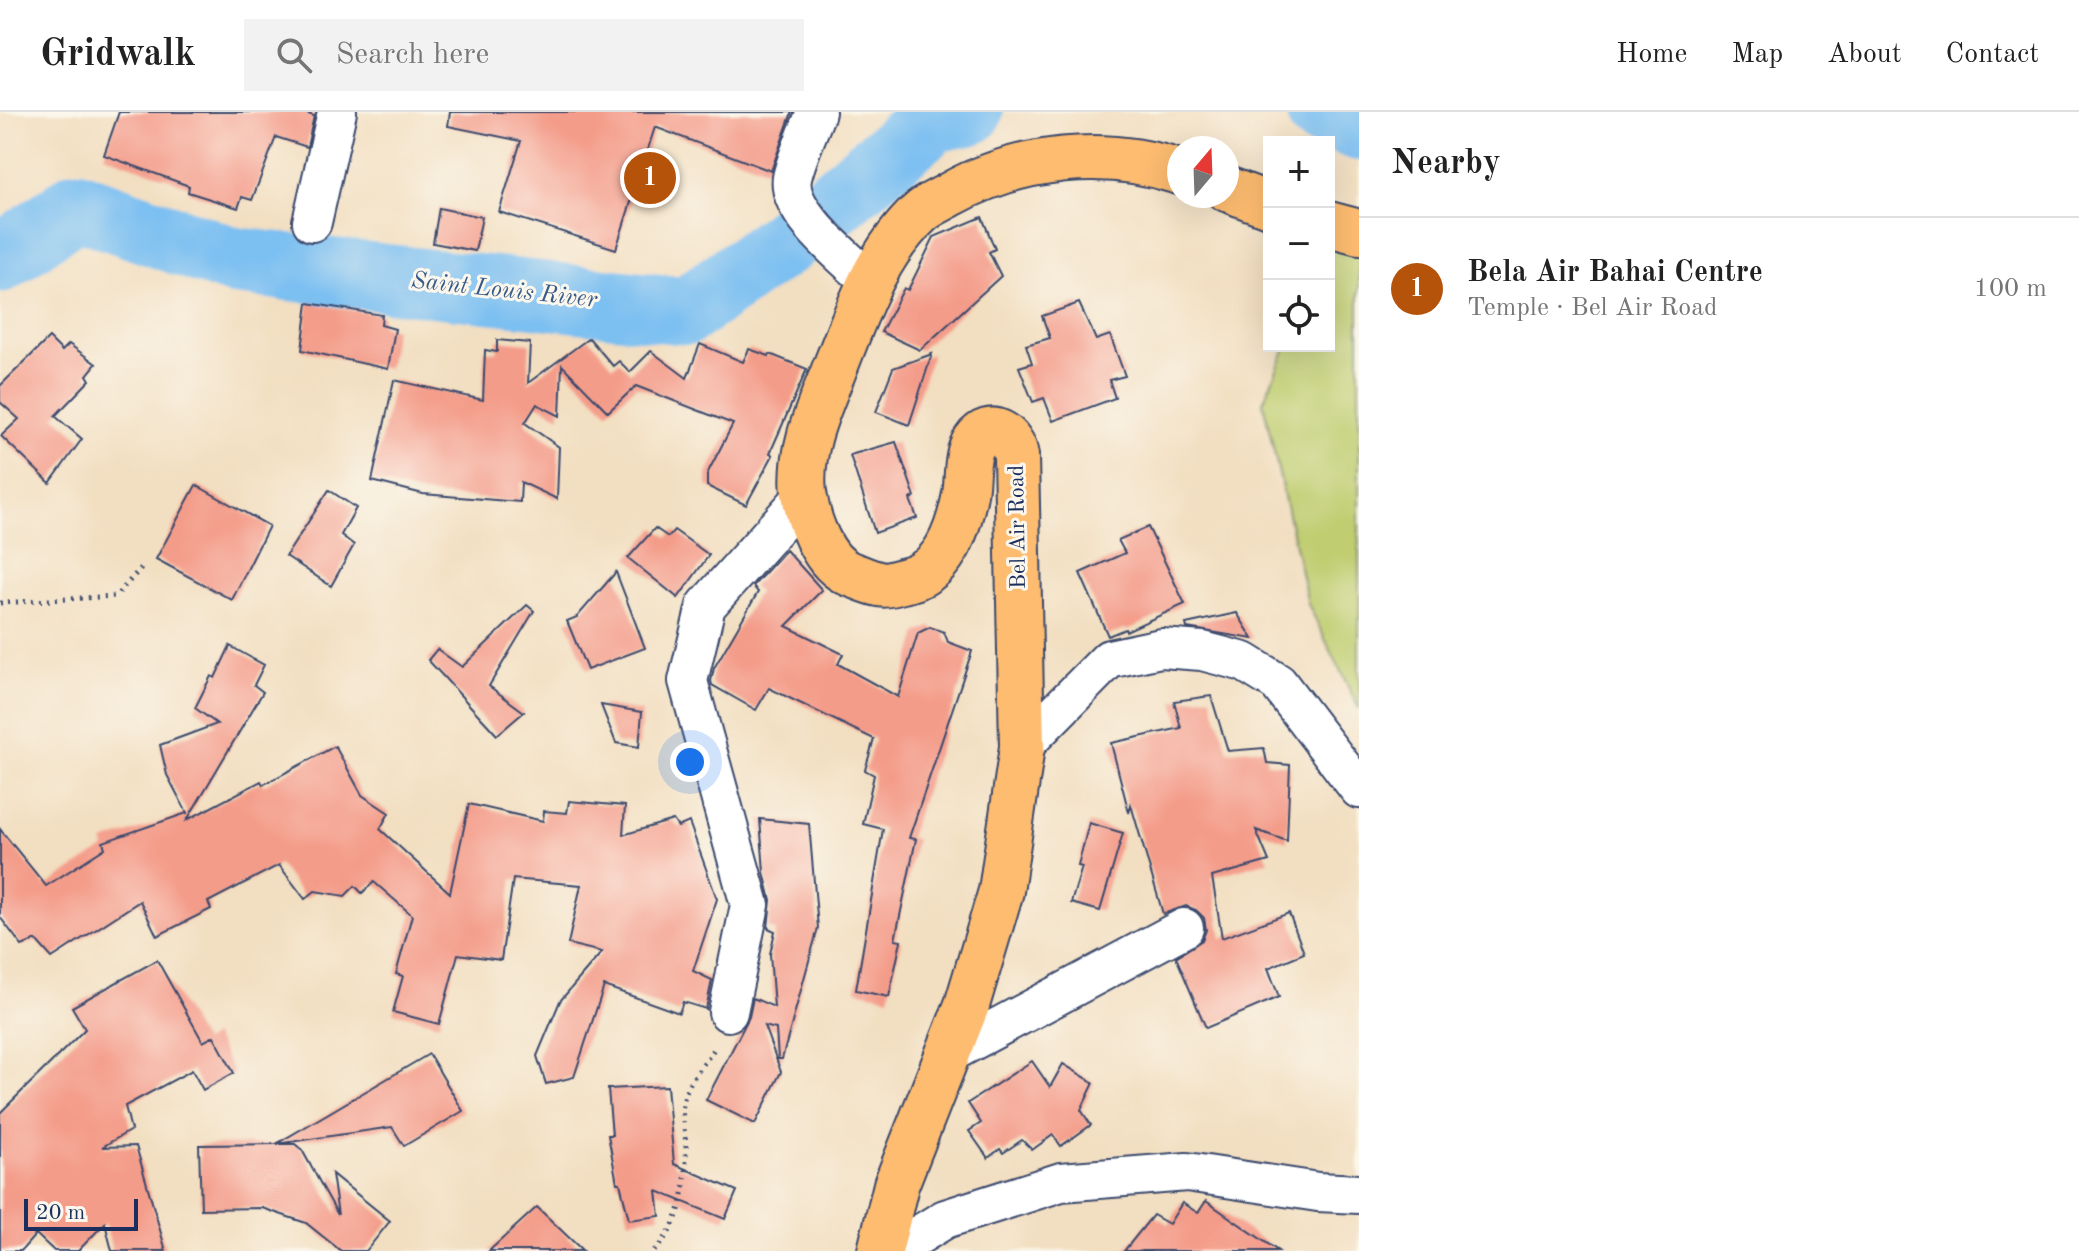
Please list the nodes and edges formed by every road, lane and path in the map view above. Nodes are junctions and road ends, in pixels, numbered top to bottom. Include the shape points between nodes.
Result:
1 (337, 112) edge
2 (816, 112) edge
3 (1167, 168) edge
4 (1239, 194) edge
5 (1263, 203) edge
6 (312, 222) dead end
7 (1335, 226) edge
8 (1359, 232) edge
9 (870, 281) junction
10 (805, 495) junction
11 (141, 568) dead end
12 (0, 603) edge
13 (1022, 747) junction
14 (1359, 789) edge
15 (1184, 928) dead end
16 (728, 1012) joint
17 (948, 1054) junction
18 (1359, 1194) edge
19 (654, 1251) edge
20 (880, 1251) edge
21 (893, 1251) edge

1 - 6 street
2 - 9 street via 791,180 797,204 822,237
3 - 9 main road, Bel Air Road via 1112,158 1063,159 980,181 921,212
4 - 5 main road
7 - 8 main road
9 - 10 main road, Bel Air Road via 803,460
10 - 13 main road, Bel Air Road via 814,530 843,571 881,585 913,580 935,566 952,540 975,441 993,431 1010,438 1016,456
10 - 16 street via 706,606 688,681 750,905
11 - 12 path via 116,596
13 - 14 street via 1109,659 1161,648 1202,651 1244,662 1278,683
13 - 17 main road, Bel Air Road via 1001,891
15 - 17 street
16 - 19 path via 714,1049 688,1083 682,1108 686,1149 680,1213
17 - 20 main road, Bel Air Road via 896,1185
18 - 21 street via 1187,1172 1061,1182 945,1219

